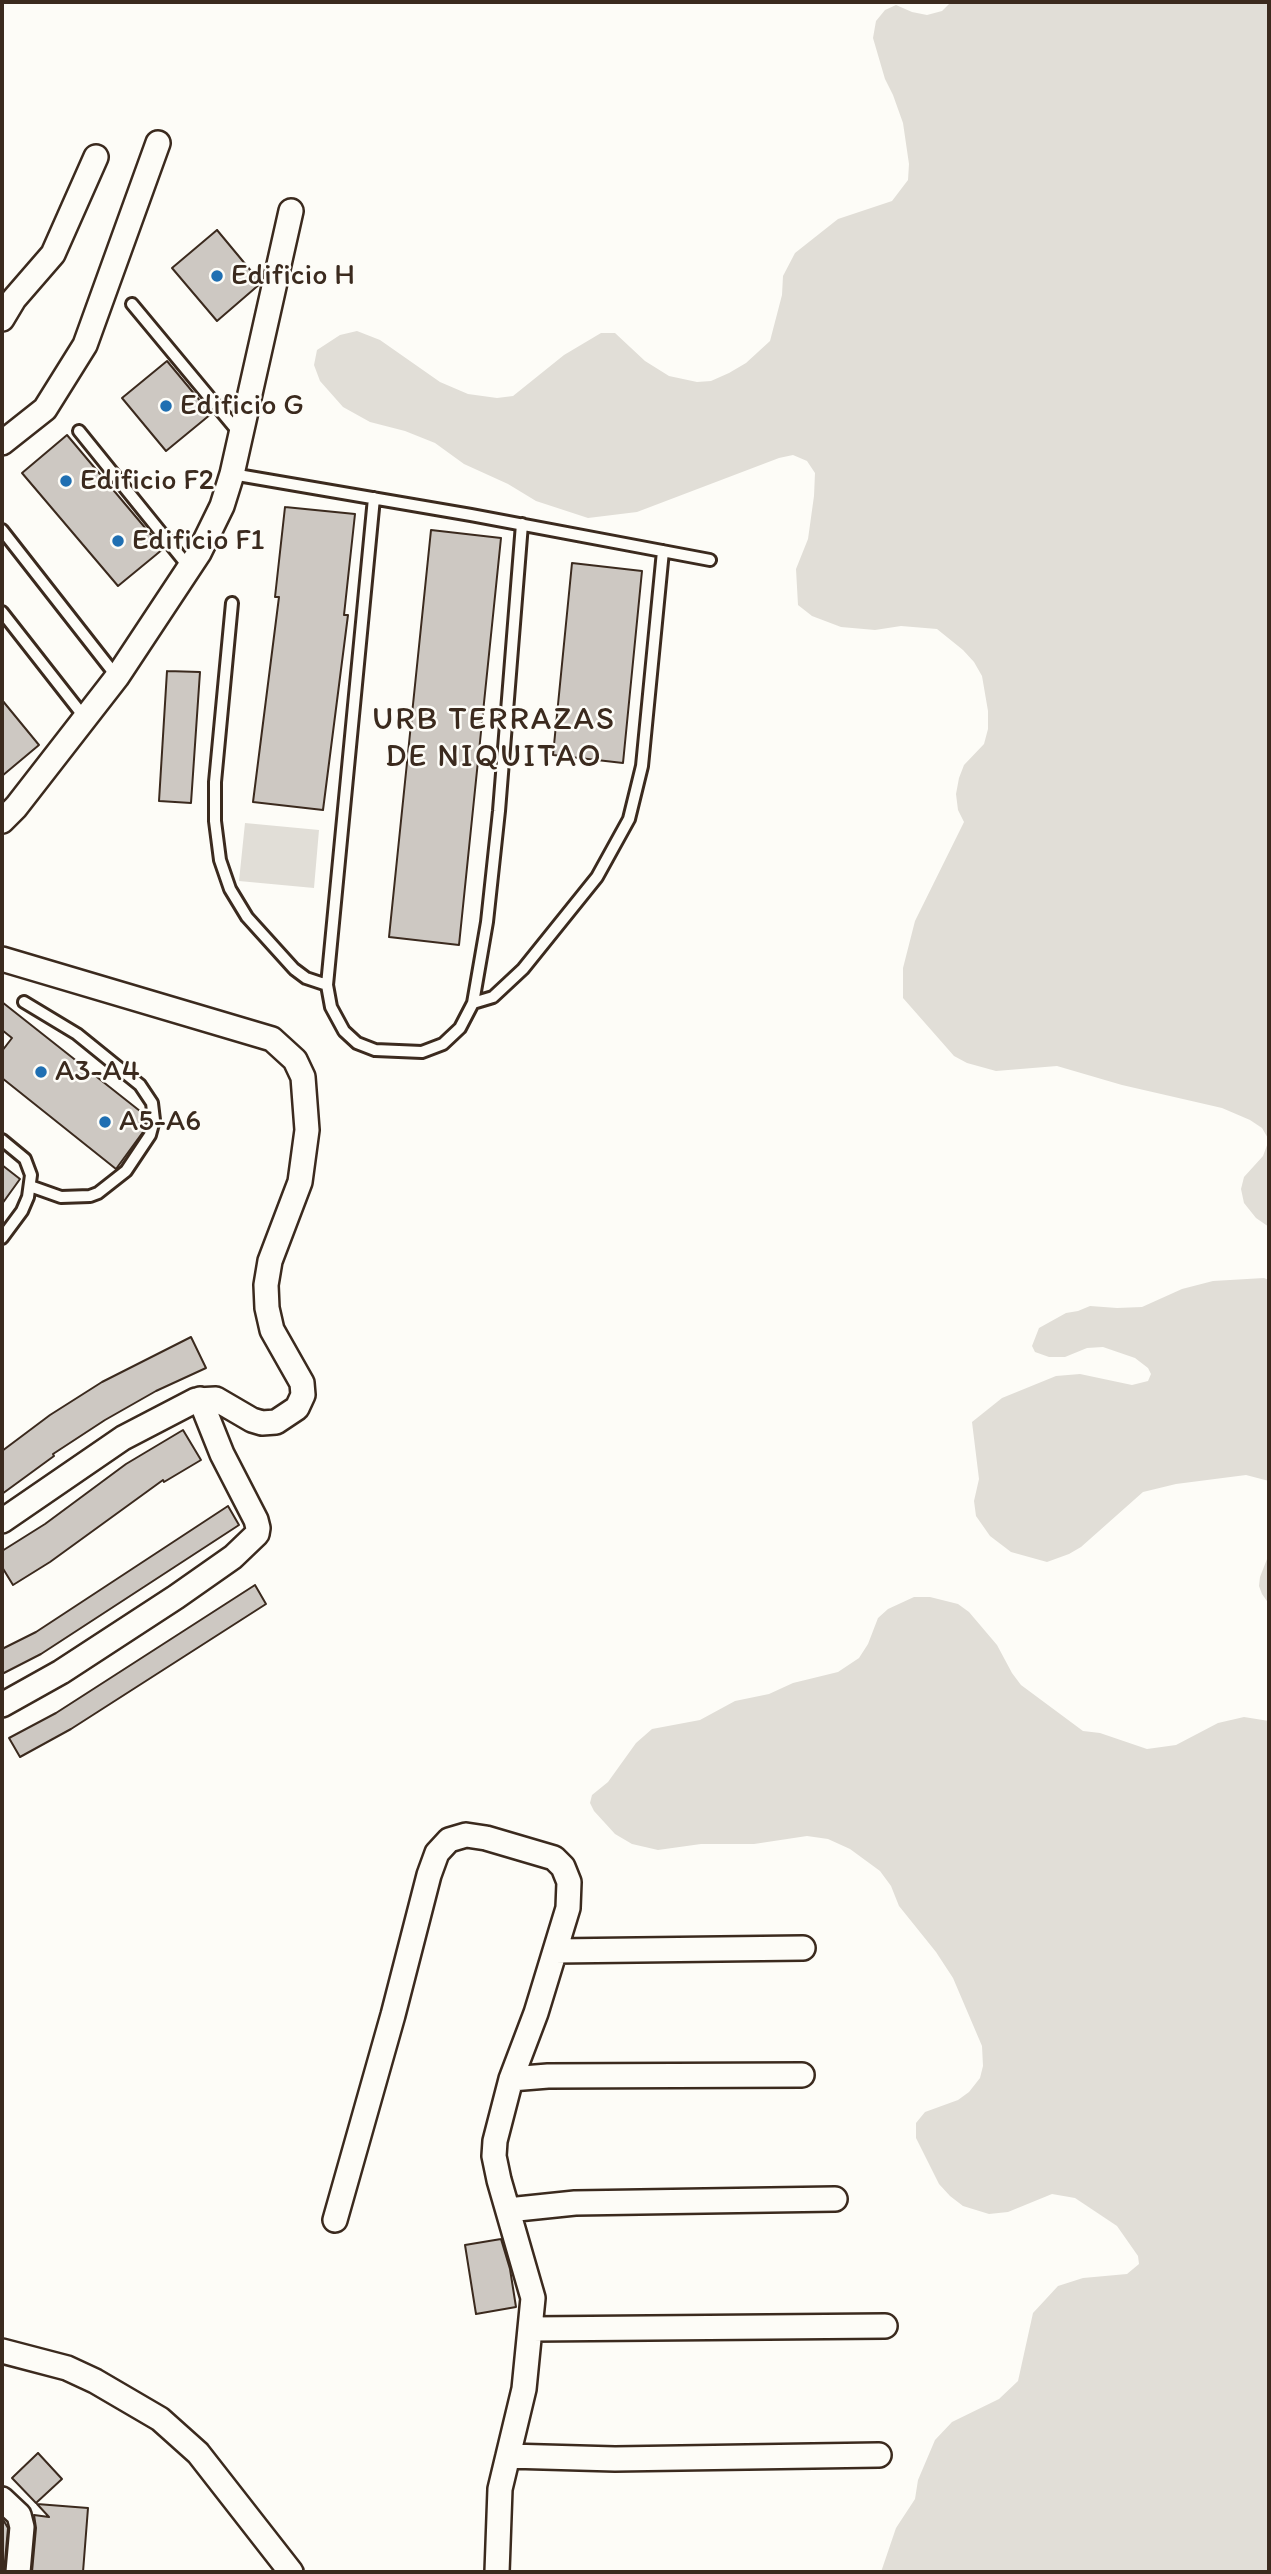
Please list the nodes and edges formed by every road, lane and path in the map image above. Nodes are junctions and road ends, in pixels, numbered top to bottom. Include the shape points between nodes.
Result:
1 (158, 144) dead end
2 (96, 157) dead end
3 (291, 211) dead end
4 (132, 304) dead end
5 (2, 319) edge
6 (79, 431) dead end
7 (240, 434) junction
8 (2, 443) edge
9 (232, 474) junction
10 (374, 498) junction
11 (522, 524) junction
12 (2, 530) edge
13 (663, 551) junction
14 (710, 560) dead end
15 (188, 566) junction
16 (232, 603) dead end
17 (2, 612) edge
18 (117, 677) junction
19 (85, 718) junction
20 (2, 821) edge
21 (2, 959) edge
22 (327, 985) junction
23 (24, 1002) dead end
24 (473, 1003) junction
25 (2, 1140) edge
26 (30, 1186) junction
27 (2, 1238) edge
28 (200, 1399) junction
29 (2, 1521) edge
30 (2, 1705) edge
31 (803, 1948) dead end
32 (555, 1951) junction
33 (802, 2075) dead end
34 (510, 2079) junction
35 (835, 2199) dead end
36 (508, 2210) junction
37 (335, 2220) dead end
38 (885, 2326) dead end
39 (532, 2329) junction
40 (2, 2351) edge
41 (879, 2455) dead end
42 (508, 2456) junction
43 (2, 2499) edge
44 (18, 2572) edge
45 (291, 2572) edge
46 (498, 2572) edge

1 - 8 street via 85,345 45,409
2 - 5 street via 53,254
3 - 7 street
4 - 7 lane
6 - 15 lane
7 - 9 street
9 - 10 lane
9 - 15 street via 222,506
10 - 11 lane
10 - 22 lane
11 - 13 lane
11 - 24 lane via 499,811
12 - 18 lane
13 - 14 lane
13 - 24 lane via 642,766 629,819 597,877 523,969 494,997
15 - 18 street
16 - 22 lane via 215,782 220,860 247,917 294,969
17 - 19 lane
18 - 19 street
19 - 20 street
21 - 28 street via 264,1035 284,1048 299,1067 305,1088 306,1147 300,1182 270,1261 266,1285 272,1330 298,1373 303,1395 292,1413 270,1423 252,1420 216,1399
22 - 24 lane via 331,1007 344,1031 375,1050 422,1052 443,1044 460,1028
23 - 26 lane via 87,1041 140,1085 152,1103 154,1120 150,1135 125,1171 98,1193 61,1197
25 - 26 lane via 25,1159
26 - 27 lane via 22,1211
28 - 29 street via 123,1438
28 - 30 street via 256,1520 255,1537 233,1558 165,1604
31 - 32 street
32 - 34 street
32 - 37 street via 570,1894 560,1863 471,1835 454,1837 441,1847 432,1864
33 - 34 street
34 - 36 street via 494,2156
35 - 36 street via 575,2203
36 - 39 street via 533,2298
38 - 39 street
39 - 42 street
40 - 45 street via 67,2368 160,2419 198,2453
41 - 42 street
42 - 46 street via 500,2489
43 - 44 street via 19,2515 22,2526

